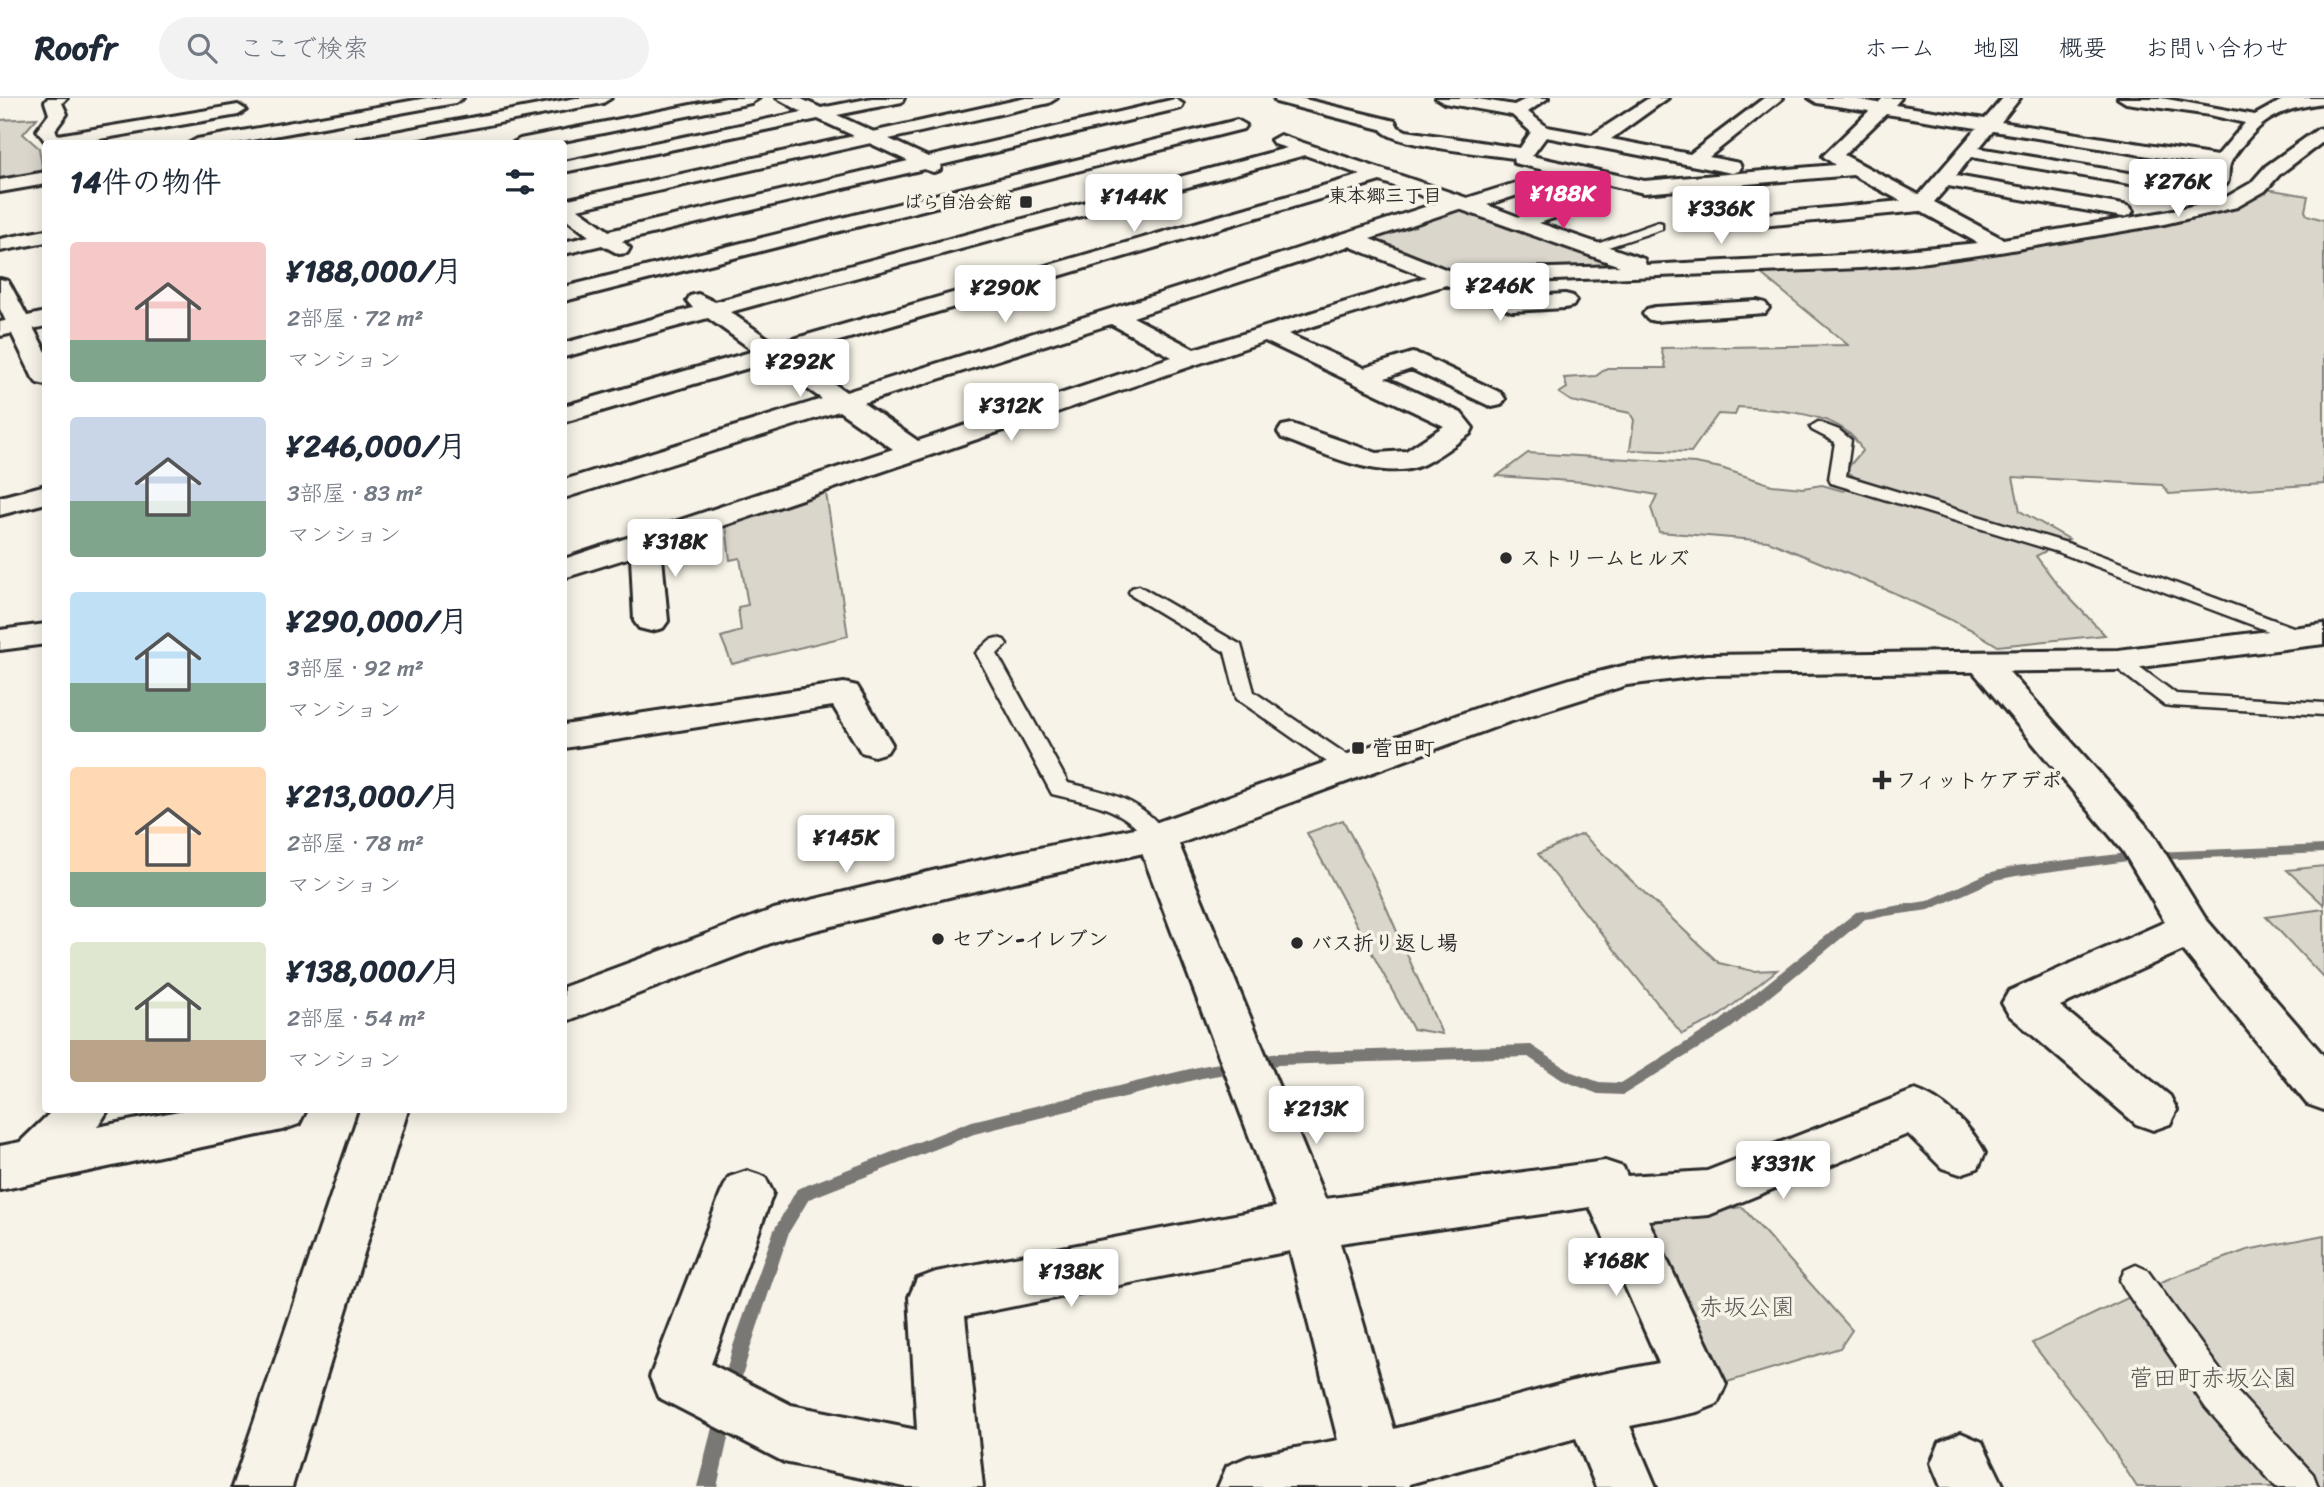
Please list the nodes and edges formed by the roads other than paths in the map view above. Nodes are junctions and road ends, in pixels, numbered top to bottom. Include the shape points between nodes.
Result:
1 (455, 98) edge
2 (603, 98) edge
3 (751, 98) edge
4 (785, 98) edge
5 (896, 98) edge
6 (1049, 98) edge
7 (1282, 98) edge
8 (1444, 98) edge
9 (1541, 98) edge
10 (1660, 98) edge
11 (1775, 98) edge
12 (1817, 98) edge
13 (2012, 98) edge
14 (2324, 98) edge
15 (2283, 100) edge
16 (407, 102) edge
17 (1888, 103) edge
18 (2134, 104) edge
19 (1180, 106) edge
20 (256, 107) dead end
21 (62, 108) edge
22 (1517, 111) junction
23 (820, 114) junction
24 (2257, 121) junction
25 (1237, 125) junction
26 (1989, 125) junction
27 (444, 128) junction
28 (2119, 130) dead end
29 (1541, 131) junction
30 (2324, 133) edge
31 (871, 138) junction
32 (54, 140) edge
33 (66, 140) edge
34 (217, 140) edge
35 (380, 140) edge
36 (462, 140) edge
37 (540, 140) edge
38 (1430, 141) junction
39 (1596, 141) junction
40 (2107, 144) junction
41 (1305, 149) junction
42 (1966, 151) junction
43 (1524, 155) junction
44 (1695, 159) junction
45 (1385, 160) junction
46 (2221, 162) junction
47 (926, 163) junction
48 (567, 166) edge
49 (1856, 169) junction
50 (1779, 176) junction
51 (42, 179) edge
52 (1942, 179) junction
53 (1542, 181) dead end
54 (1693, 183) junction
55 (0, 186) edge
56 (984, 189) junction
57 (2206, 191) junction
58 (1006, 199) dead end
59 (1593, 199) dead end
60 (1463, 204) junction
61 (1921, 205) junction
62 (567, 206) edge
63 (1027, 208) dead end
64 (567, 209) edge
65 (2123, 211) junction
66 (1049, 218) junction
67 (1520, 223) junction
68 (1658, 226) dead end
69 (1073, 229) dead end
70 (42, 237) edge
71 (605, 238) junction
72 (1349, 238) junction
73 (1097, 240) dead end
74 (1992, 242) junction
75 (0, 245) edge
76 (567, 247) edge
77 (1592, 248) junction
78 (1121, 251) junction
79 (1155, 267) dead end
80 (654, 271) junction
81 (1658, 271) junction
82 (1622, 272) junction
83 (1178, 277) dead end
84 (1445, 278) junction
85 (0, 286) edge
86 (1201, 288) junction
87 (567, 293) edge
88 (1565, 301) dead end
89 (1757, 308) dead end
90 (712, 310) junction
91 (1111, 315) junction
92 (42, 320) edge
93 (10, 326) edge
94 (1266, 332) junction
95 (567, 349) edge
96 (773, 353) junction
97 (1191, 357) junction
98 (42, 372) edge
99 (1363, 377) junction
100 (1492, 399) dead end
101 (842, 401) junction
102 (567, 413) edge
103 (1818, 427) dead end
104 (1292, 432) dead end
105 (914, 450) junction
106 (567, 488) edge
107 (42, 495) edge
108 (0, 506) edge
109 (645, 541) junction
110 (567, 568) edge
111 (1139, 592) dead end
112 (651, 621) dead end
113 (42, 635) edge
114 (2313, 636) edge
115 (0, 640) edge
116 (997, 645) dead end
117 (2118, 660) junction
118 (1983, 663) junction
119 (2324, 709) edge
120 (567, 737) edge
121 (874, 744) dead end
122 (1348, 766) junction
123 (1156, 837) junction
124 (2190, 929) junction
125 (567, 1004) edge
126 (2324, 1090) edge
127 (2153, 1110) dead end
128 (80, 1113) edge
129 (268, 1113) edge
130 (383, 1113) edge
131 (1960, 1153) dead end
132 (17, 1165) edge
133 (747, 1193) dead end
134 (1613, 1200) junction
135 (1309, 1224) junction
136 (2136, 1280) dead end
137 (1592, 1405) junction
138 (1376, 1476) edge
139 (951, 1477) edge
140 (262, 1487) edge
141 (1248, 1487) edge
142 (1626, 1487) edge
143 (2300, 1487) edge

1 - 16 street
2 - 27 street
3 - 37 street
4 - 23 street
5 - 23 street
6 - 31 street
7 - 38 street via 1389,125 1402,136
8 - 22 street
9 - 22 street
10 - 39 street
11 - 44 street
12 - 17 street
13 - 26 street
14 - 15 street
15 - 24 street
16 - 27 street
16 - 34 street
17 - 26 street
17 - 49 street via 1832,156
18 - 24 street via 2210,110
19 - 25 street
19 - 47 street
20 - 33 street
21 - 32 street via 46,130
22 - 29 street
23 - 31 street
23 - 48 street
24 - 46 street
25 - 41 street
25 - 56 street
26 - 40 street
26 - 42 street
27 - 35 street
27 - 36 street
28 - 40 street
29 - 39 street
29 - 43 street
30 - 74 street via 2273,170 2258,187 2230,203 2164,218
31 - 47 street
31 - 62 street
38 - 43 street
38 - 45 street
39 - 44 street
40 - 46 street
41 - 45 street via 1346,163
41 - 66 street
42 - 52 street
42 - 57 street
43 - 54 street via 1521,159 1644,187
44 - 50 street
45 - 60 street
45 - 78 street
46 - 57 street via 2220,181
47 - 56 street
47 - 71 street
49 - 50 street
49 - 61 street
50 - 54 street
51 - 55 street
52 - 61 street
52 - 65 street
53 - 60 street
54 - 61 street via 1751,221
56 - 58 street
56 - 80 street
57 - 65 street
59 - 67 street
60 - 67 street
60 - 72 street
61 - 74 street
63 - 66 street
64 - 71 street
65 - 74 street
66 - 69 street
66 - 90 street
67 - 77 street
68 - 77 lane
70 - 75 street
71 - 76 street
71 - 80 street
72 - 84 street
72 - 86 street
73 - 78 street
74 - 81 street via 1928,256
77 - 81 street
78 - 79 street
78 - 96 street
80 - 87 street
80 - 90 street
81 - 82 street
82 - 84 street
82 - 89 street via 1657,317
83 - 86 street
84 - 88 street via 1512,304
84 - 94 street
85 - 93 street
86 - 91 street
90 - 95 street
90 - 96 street
91 - 97 street
91 - 101 street
92 - 93 street
93 - 98 street
94 - 97 street
94 - 99 street
96 - 101 street
96 - 102 street
97 - 105 street
99 - 100 street via 1412,360
99 - 104 street via 1452,419 1460,428 1413,459 1375,461 1328,437
101 - 105 street
101 - 106 street
103 - 114 lane via 1843,440 1837,478 2064,548
105 - 109 street
107 - 108 street
109 - 110 street
109 - 112 street
111 - 122 lane via 1234,649 1244,695
113 - 115 street
114 - 117 street
116 - 123 lane via 986,653 1060,789 1108,799 1147,821
117 - 118 street
117 - 119 lane via 2171,700
118 - 122 street via 1732,664 1627,676 1582,686
118 - 124 street via 2138,842
120 - 121 street via 844,694
122 - 123 street
123 - 125 street via 774,925
123 - 135 street
124 - 126 street
124 - 127 street via 2025,1003
128 - 132 street
129 - 132 street
130 - 140 street
131 - 134 street via 1915,1110 1709,1192
133 - 139 street via 678,1377 785,1433
134 - 135 street via 1605,1183
134 - 137 street via 1697,1384
135 - 138 street
135 - 139 street via 936,1297
136 - 143 lane via 2218,1396
137 - 138 street
137 - 142 street
138 - 141 street

